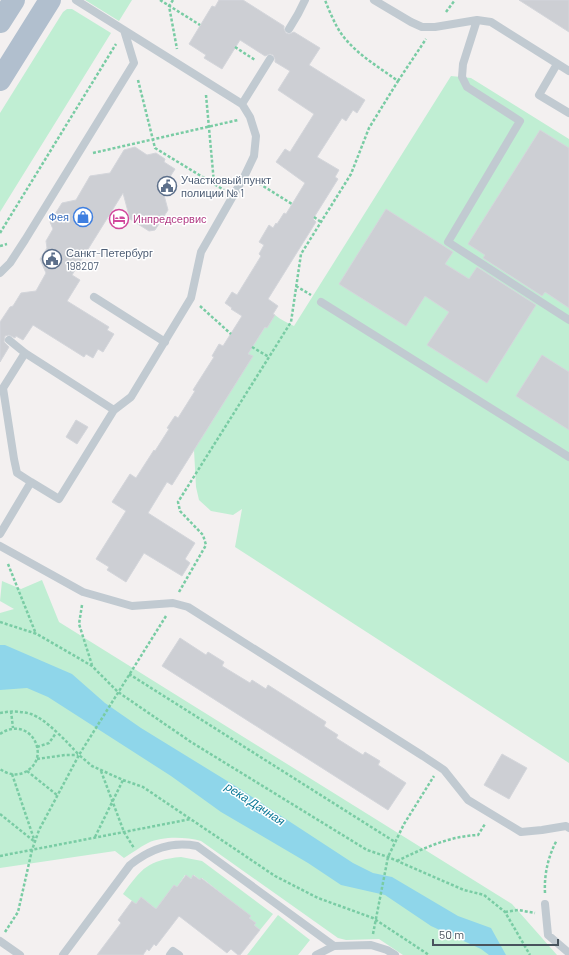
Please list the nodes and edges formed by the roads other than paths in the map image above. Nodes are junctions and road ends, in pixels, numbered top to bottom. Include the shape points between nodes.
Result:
1 (14, 0) edge
2 (50, 0) edge
3 (76, 0) edge
4 (305, 0) edge
5 (374, 0) edge
6 (477, 20) junction
7 (0, 22) edge
8 (289, 29) dead end
9 (124, 30) junction
10 (268, 62) road end
11 (558, 64) junction
12 (569, 71) edge
13 (0, 80) edge
14 (242, 104) junction
15 (569, 113) edge
16 (0, 273) edge
17 (94, 297) dead end
18 (322, 302) road end
19 (569, 320) edge
20 (9, 340) dead end
21 (165, 342) junction
22 (25, 353) junction
23 (114, 410) junction
24 (569, 456) edge
25 (31, 482) junction
26 (0, 534) edge
27 (0, 546) edge
28 (567, 827) edge
29 (545, 904) road end
30 (2, 937) edge
31 (334, 946) junction
32 (569, 952) edge
33 (20, 955) edge
34 (63, 955) edge
35 (170, 955) edge
36 (179, 955) edge
37 (316, 955) edge
38 (395, 955) edge

1 - 7 main road
2 - 13 main road
3 - 9 lane
4 - 8 lane
5 - 6 lane via 422,27
6 - 11 lane via 491,22
6 - 19 lane via 463,64 462,77 467,87 520,121 448,242
9 - 14 lane
9 - 16 lane via 134,63 21,246
10 - 14 lane
11 - 12 lane
11 - 15 lane via 539,95
14 - 21 lane via 250,117 256,136 254,156 201,252 191,298
17 - 21 lane
18 - 24 lane
20 - 22 lane
21 - 23 lane via 131,397
22 - 23 lane
22 - 25 lane via 3,388 17,473
23 - 25 lane via 59,499
25 - 26 lane
27 - 28 lane via 84,592 132,606 173,603 188,607 444,770 468,800 521,832
29 - 32 lane via 548,935
30 - 33 lane
31 - 34 lane via 197,846 174,844 139,857 130,865
31 - 37 lane
31 - 38 lane via 371,945
35 - 36 lane via 173,951

